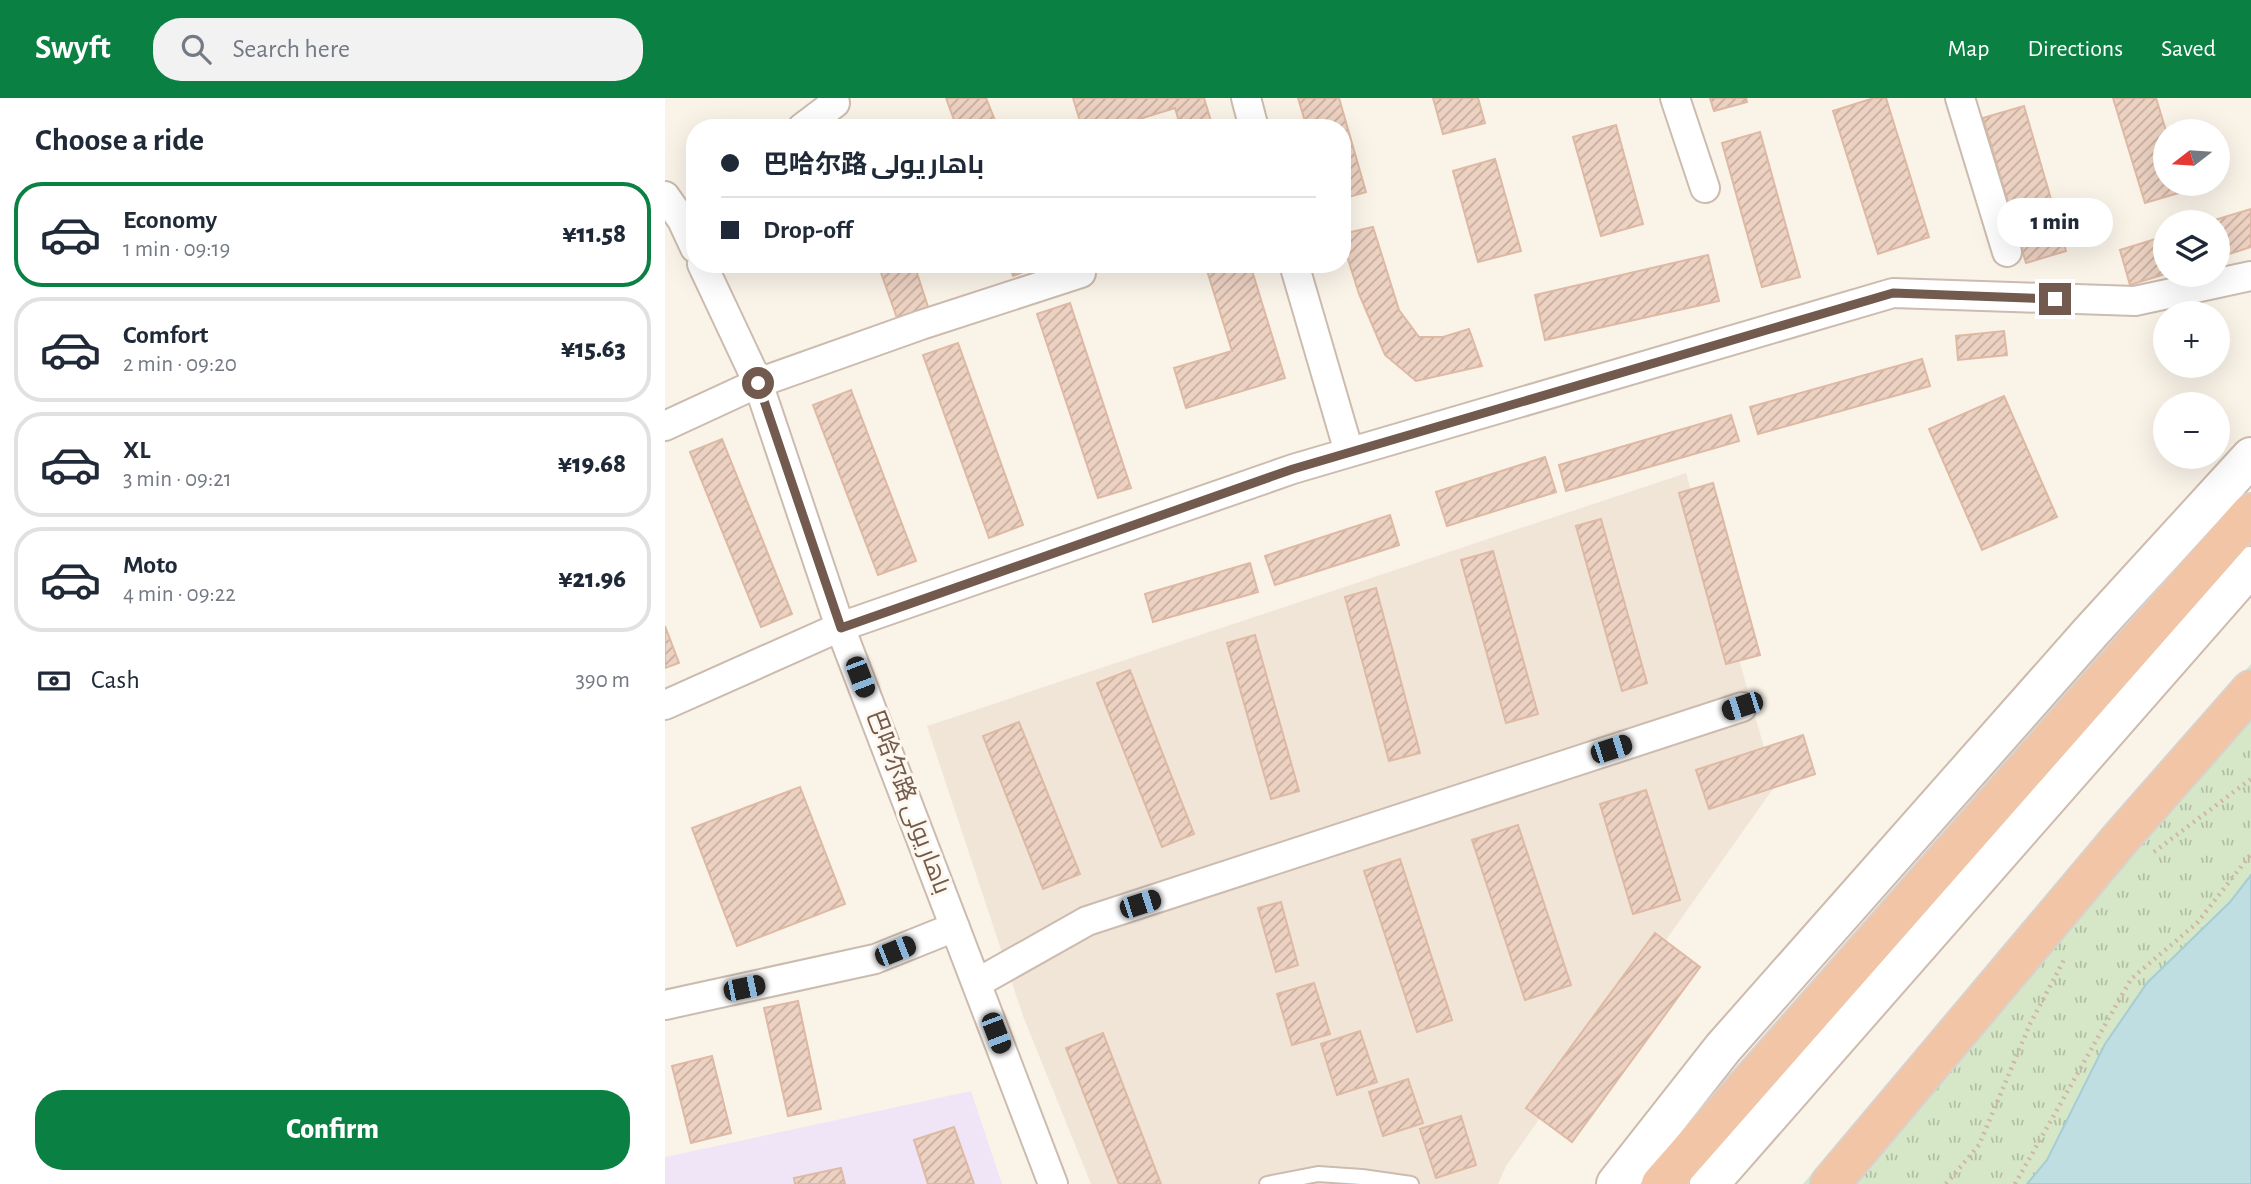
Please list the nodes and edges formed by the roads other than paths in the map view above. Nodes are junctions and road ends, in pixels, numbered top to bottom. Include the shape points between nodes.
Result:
1 (1246, 98) edge
2 (1675, 98) edge
3 (1960, 98) edge
4 (835, 103) dead end
5 (814, 119) edge
6 (1252, 119) edge
7 (1705, 188) dead end
8 (665, 196) edge
9 (681, 221) edge
10 (2007, 252) dead end
11 (706, 273) edge
12 (1081, 273) dead end
13 (1297, 273) edge
14 (2251, 276) edge
15 (758, 383) junction
16 (665, 426) edge
17 (1349, 452) junction
18 (2251, 457) edge
19 (2251, 513) edge
20 (2251, 566) edge
21 (841, 628) junction
22 (2251, 690) edge
23 (665, 705) edge
24 (1742, 706) dead end
25 (2251, 726) edge
26 (2137, 845) junction
27 (955, 927) junction
28 (977, 983) junction
29 (665, 1005) edge
30 (1053, 1184) edge
31 (1267, 1184) edge
32 (1411, 1184) edge
33 (1616, 1184) edge
34 (1661, 1184) edge
35 (1709, 1184) edge
36 (1830, 1184) edge

1 - 6 street
2 - 7 street
3 - 10 street
4 - 5 street
8 - 9 street
11 - 15 street, 巴哈尔路 باھار يولى
12 - 15 street
13 - 17 street
14 - 17 street via 2135,301 1893,293
15 - 16 street
15 - 21 street, 巴哈尔路 باھار يولى
17 - 21 street
18 - 33 main road via 2089,633 1723,1048
19 - 34 highway
20 - 35 main road
21 - 23 street
21 - 27 street, 巴哈尔路 باھار يولى
22 - 26 highway
24 - 28 street via 1087,921
25 - 26 highway
26 - 36 highway
27 - 28 street, 巴哈尔路 باھار يولى
27 - 29 street via 875,959
28 - 30 street, 巴哈尔路 باھار يولى
31 - 32 lane via 1318,1174

